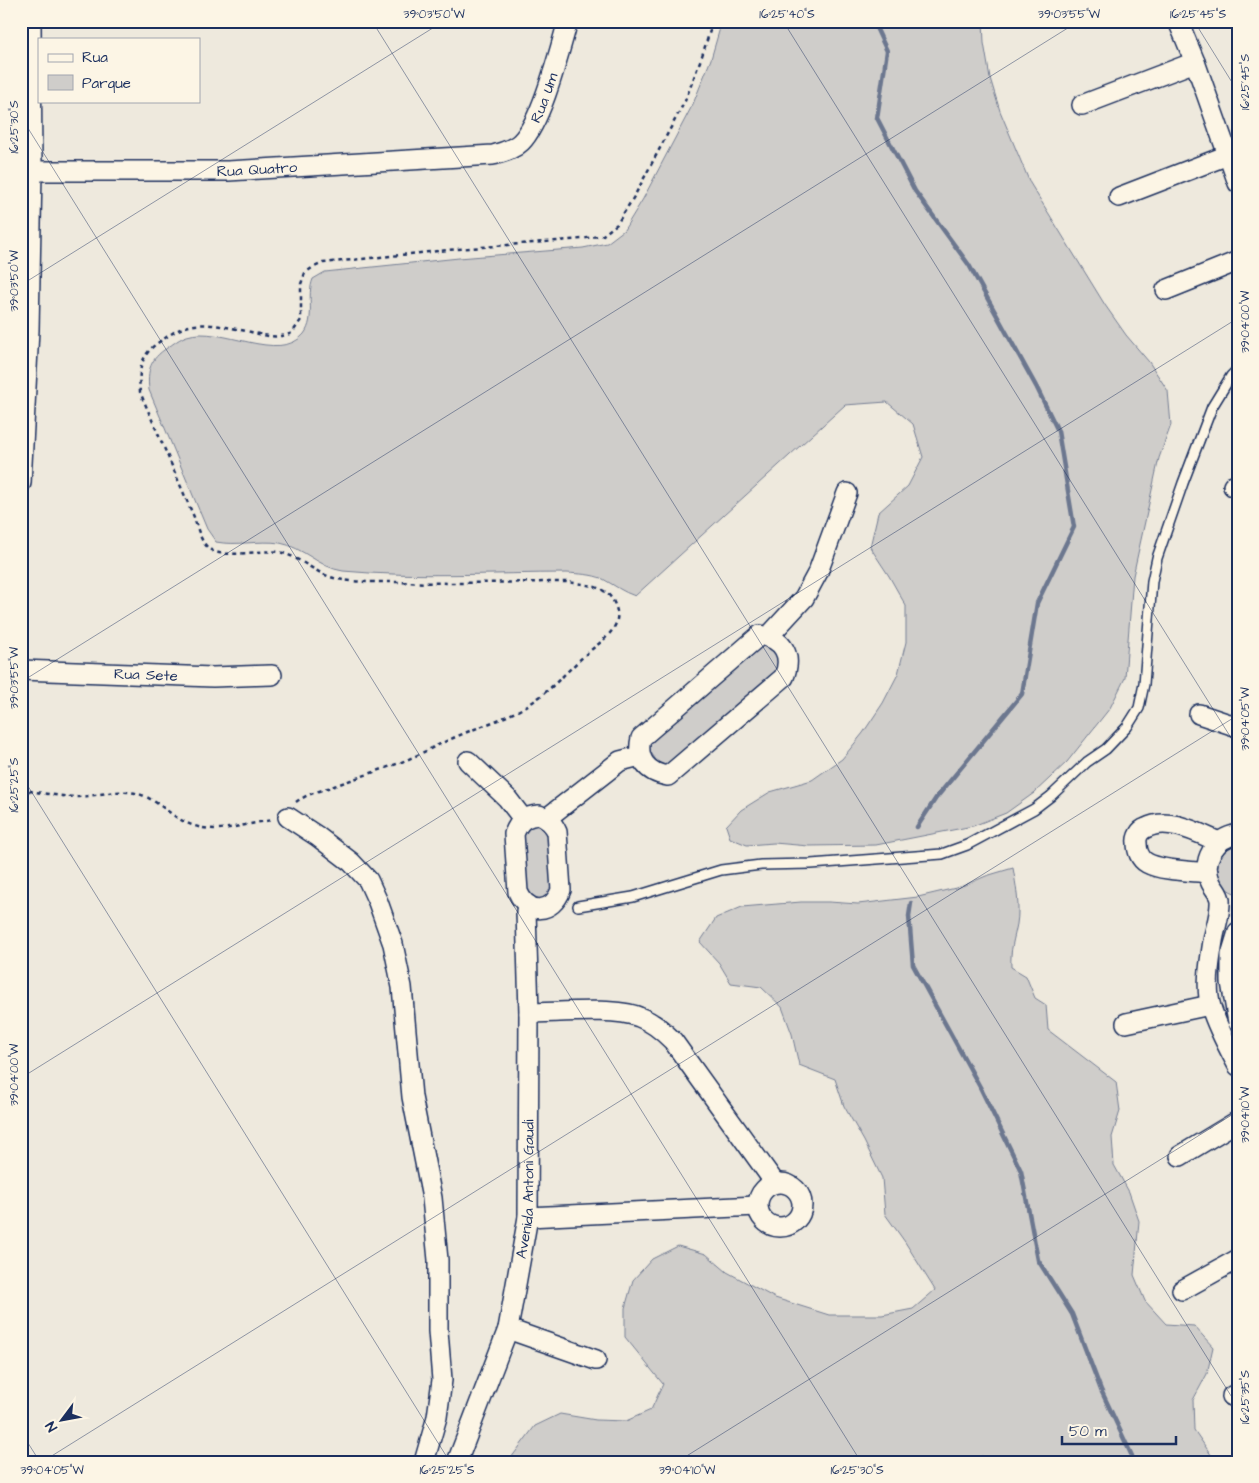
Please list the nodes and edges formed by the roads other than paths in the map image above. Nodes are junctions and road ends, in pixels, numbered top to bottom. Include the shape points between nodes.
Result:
1 (31, 21) edge
2 (568, 21) edge
3 (1178, 21) edge
4 (1195, 62) junction
5 (1082, 105) dead end
6 (493, 154) joint
7 (1228, 155) junction
8 (27, 171) edge
9 (1238, 183) edge
10 (1119, 197) dead end
11 (1238, 261) edge
12 (1166, 290) dead end
13 (25, 331) edge
14 (1238, 369) edge
15 (21, 483) edge
16 (846, 493) dead end
17 (768, 637) junction
18 (21, 670) edge
19 (272, 675) dead end
20 (1199, 714) dead end
21 (1238, 727) edge
22 (640, 756) junction
23 (468, 761) dead end
24 (288, 817) road end
25 (547, 818) junction
26 (523, 819) junction
27 (1238, 834) edge
28 (1219, 842) junction
29 (1208, 872) junction
30 (528, 905) junction
31 (578, 906) dead end
32 (1238, 932) edge
33 (1210, 1005) junction
34 (529, 1013) junction
35 (1238, 1022) edge
36 (1126, 1024) dead end
37 (1238, 1066) edge
38 (1238, 1121) edge
39 (1180, 1156) dead end
40 (775, 1182) junction
41 (757, 1206) junction
42 (528, 1217) junction
43 (1238, 1259) edge
44 (1182, 1290) dead end
45 (508, 1329) junction
46 (596, 1360) dead end
47 (424, 1462) edge
48 (457, 1462) edge

1 - 8 street
2 - 6 street, Rua Um via 546,93 529,132 512,149
3 - 4 street
4 - 5 street
4 - 7 street
6 - 8 street, Rua Quatro via 228,171
7 - 9 street
7 - 10 street
8 - 13 street
11 - 12 street
13 - 15 street
14 - 31 lane via 1212,407 1157,558 1152,581 1144,684 1138,708 1127,727 1106,749 1051,796 1026,814 942,854 721,870 633,897
16 - 17 street via 818,572 804,598
17 - 22 street via 760,635 641,738
17 - 22 street via 776,640 786,653 788,661 784,678 668,776 650,771
18 - 19 street, Rua Sete via 213,677
20 - 21 street
22 - 25 street via 620,761
23 - 26 street via 507,798
24 - 47 street via 351,862 368,880 394,952 402,987 412,1097 432,1198 438,1260 442,1380 437,1417
25 - 26 street via 539,815
25 - 30 street via 557,832 561,890 558,898 544,908
26 - 30 street via 514,834 518,892
27 - 28 street
28 - 29 street via 1212,850
28 - 29 street via 1166,824 1146,827 1137,839 1138,852 1146,863 1175,870
29 - 33 street via 1220,900 1213,940
30 - 34 street, Avenida Antoni Gaudi
32 - 35 street via 1231,955 1231,982
33 - 36 street
33 - 37 street
34 - 40 street via 615,1012 637,1016 657,1026 674,1041
34 - 42 street, Avenida Antoni Gaudi
38 - 39 street
40 - 41 street via 762,1191
40 - 41 street via 783,1182 796,1189 802,1204 798,1218 785,1227 777,1227 763,1220
41 - 42 street
42 - 45 street, Avenida Antoni Gaudi
43 - 44 street
45 - 46 street
45 - 48 street, Avenida Antoni Gaudi

